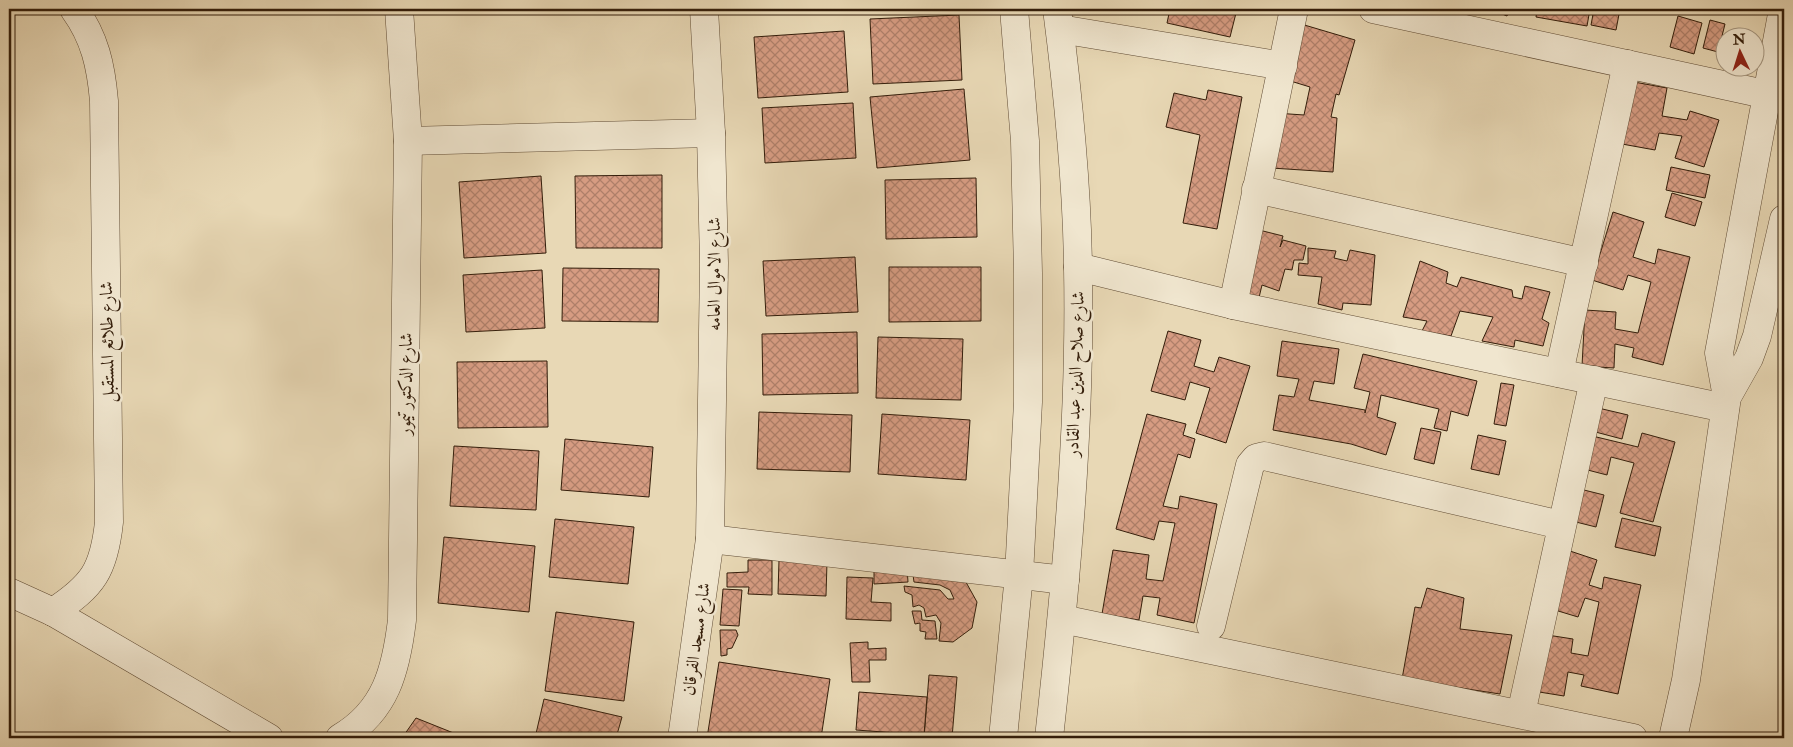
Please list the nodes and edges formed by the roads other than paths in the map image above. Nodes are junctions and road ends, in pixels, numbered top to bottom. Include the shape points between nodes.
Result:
1 (74, 9) edge
2 (399, 9) edge
3 (704, 9) edge
4 (1014, 9) edge
5 (1294, 9) edge
6 (1373, 9) edge
7 (1783, 9) edge
8 (1059, 19) edge
9 (1627, 64) junction
10 (1283, 66) junction
11 (1769, 94) junction
12 (711, 133) junction
13 (408, 141) junction
14 (1256, 189) junction
15 (1784, 219) edge
16 (1584, 263) junction
17 (1078, 268) junction
18 (1233, 305) junction
19 (1559, 373) junction
20 (1594, 380) junction
21 (1726, 402) junction
22 (1561, 525) junction
23 (710, 539) junction
24 (1019, 575) junction
25 (1065, 580) junction
26 (9, 592) edge
27 (53, 612) junction
28 (1062, 619) junction
29 (1211, 626) dead end
30 (1521, 714) junction
31 (269, 738) edge
32 (340, 738) edge
33 (682, 738) edge
34 (1003, 738) edge
35 (1049, 738) edge
36 (1633, 738) edge
37 (1673, 738) edge

1 - 27 street, شارع طلائع المستقبل via 87,26 96,48 104,101 109,522 106,550 95,576 76,597
2 - 13 street, شارع الدكتور تيمور
3 - 12 street, شارع الاموال العامه
4 - 24 street via 1024,141 1028,273 1028,402
5 - 10 street
6 - 9 street
7 - 11 street
8 - 10 street
8 - 17 street, شارع صلاح الدين عبد القادر
9 - 11 street
9 - 16 street
10 - 14 street
11 - 21 street via 1719,353
12 - 13 street
12 - 23 street, شارع الاموال العامه via 714,262
13 - 32 street, شارع الدكتور تيمور via 402,620 394,667 375,710 359,728
14 - 16 street
14 - 18 street
15 - 21 street via 1752,351
16 - 19 street
17 - 18 street
17 - 25 street, شارع صلاح الدين عبد القادر via 1076,399
18 - 19 street
19 - 20 street
20 - 21 street
20 - 22 street
21 - 37 street via 1686,680
22 - 29 street via 1264,456 1256,458 1250,465
22 - 30 street
23 - 24 street
23 - 33 street, شارع مسجد الفرقان
24 - 25 street
24 - 34 street
25 - 28 street, شارع صلاح الدين عبد القادر
26 - 27 street
27 - 31 street
28 - 30 street
28 - 35 street, شارع صلاح الدين عبد القادر
30 - 36 street

